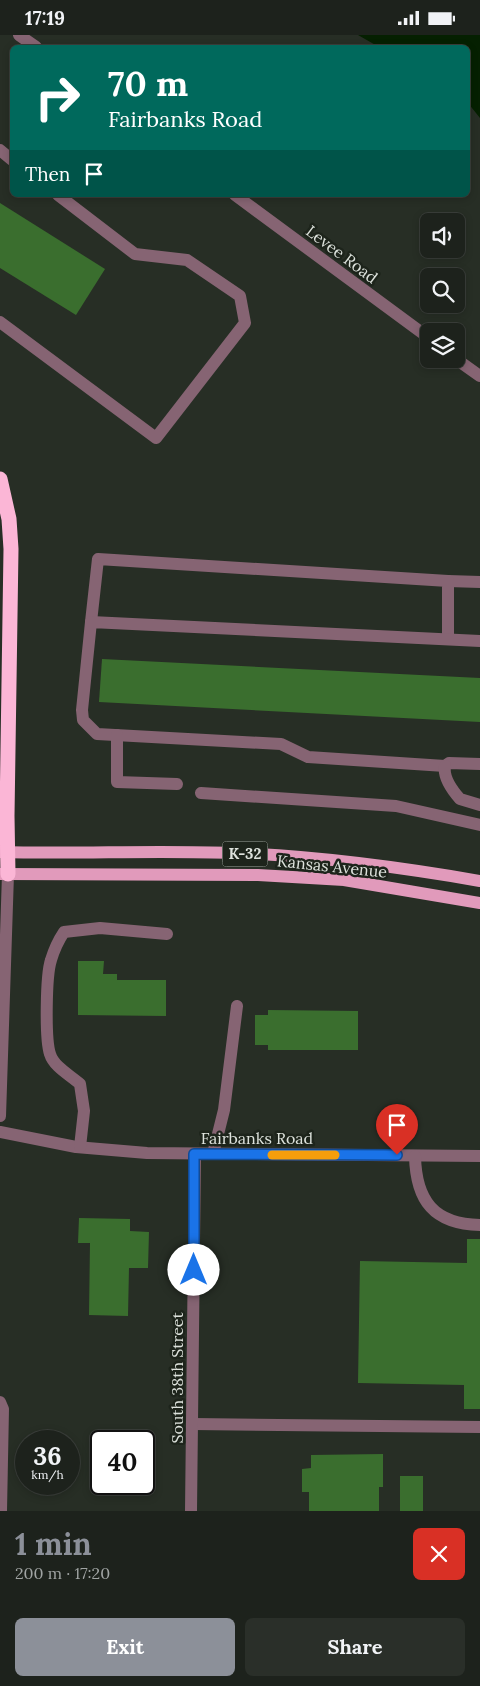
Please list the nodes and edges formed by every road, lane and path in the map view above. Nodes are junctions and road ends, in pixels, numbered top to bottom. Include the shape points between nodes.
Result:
1 (19, 35) edge
2 (33, 45) edge
3 (0, 150) edge
4 (10, 158) edge
5 (61, 197) edge
6 (238, 197) edge
7 (0, 322) edge
8 (420, 332) edge
9 (465, 365) edge
10 (480, 376) edge
11 (0, 479) edge
12 (448, 581) junction
13 (480, 582) edge
14 (91, 623) junction
15 (448, 639) junction
16 (480, 641) edge
17 (118, 735) junction
18 (480, 763) edge
19 (446, 770) junction
20 (177, 784) dead end
21 (201, 793) dead end
22 (480, 805) edge
23 (480, 825) edge
24 (4, 852) edge
25 (4, 874) edge
26 (480, 881) edge
27 (480, 903) edge
28 (167, 934) dead end
29 (237, 1006) dead end
30 (0, 1116) edge
31 (0, 1132) edge
32 (80, 1147) junction
33 (194, 1154) junction
34 (213, 1155) junction
35 (416, 1155) junction
36 (480, 1156) edge
37 (480, 1225) edge
38 (0, 1402) edge
39 (193, 1424) junction
40 (480, 1427) edge
41 (1, 1511) edge
42 (191, 1511) edge

1 - 2 street
3 - 4 street
5 - 7 street via 135,254 187,260 240,296 245,323 156,438
6 - 8 street, Levee Road
9 - 10 street
11 - 24 highway via 9,519 11,549
12 - 13 street
12 - 14 street via 98,559
12 - 15 street
14 - 15 street
14 - 17 street via 83,720 97,734
15 - 16 street
17 - 19 street via 282,745 308,757
17 - 20 street via 117,782
18 - 19 street via 449,763
19 - 22 street via 460,799
21 - 23 street via 396,806
24 - 25 highway
24 - 26 main road, Kansas Avenue / K-32 via 234,853 316,857
25 - 27 main road, Kansas Avenue / K-32 via 258,875 344,880
25 - 30 street
28 - 32 street via 100,928 64,932 58,941 50,962 47,1036 50,1055 80,1084 84,1111
29 - 34 street via 224,1110
31 - 32 street, Fairbanks Road via 34,1141
32 - 33 street, Fairbanks Road
33 - 34 street, Fairbanks Road
33 - 39 street, South 38th Street
34 - 35 street, Fairbanks Road
35 - 36 street, Fairbanks Road
35 - 37 street via 419,1187 425,1202 447,1221
38 - 41 street
39 - 40 street
39 - 42 street, South 38th Street

